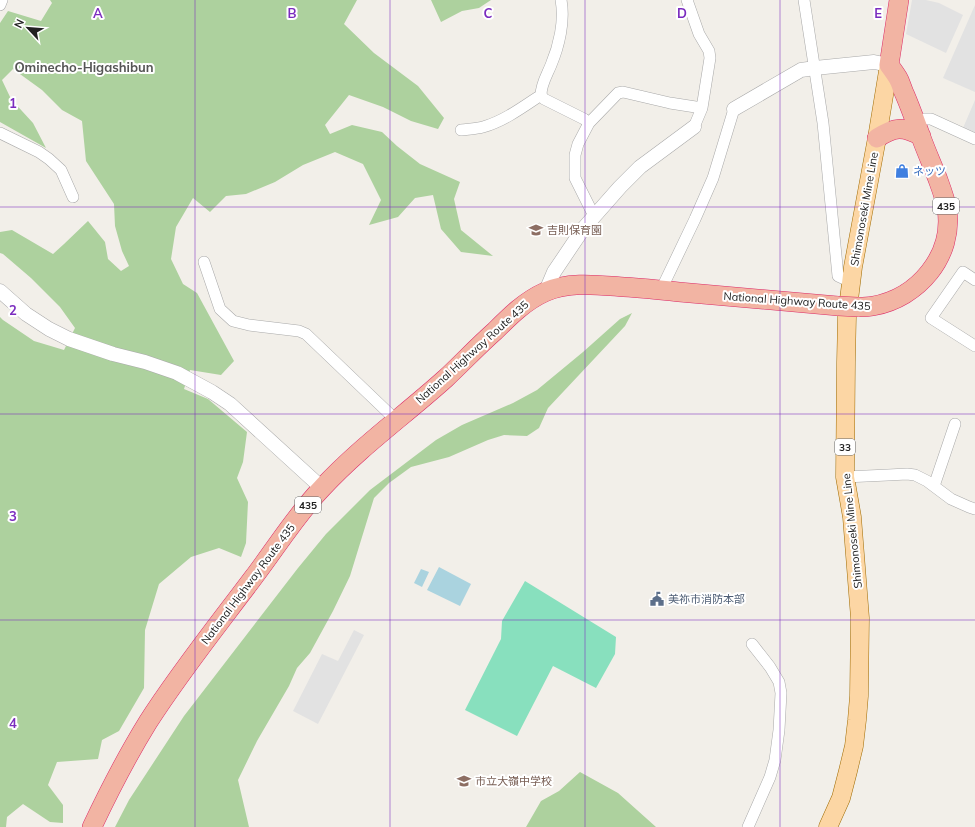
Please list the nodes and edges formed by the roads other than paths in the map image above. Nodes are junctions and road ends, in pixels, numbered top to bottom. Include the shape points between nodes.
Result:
1 (2, 0) edge
2 (561, 0) edge
3 (687, 0) edge
4 (804, 0) edge
5 (899, 0) edge
6 (0, 4) edge
7 (889, 65) junction
8 (815, 68) junction
9 (541, 95) junction
10 (702, 108) junction
11 (734, 109) joint
12 (589, 123) junction
13 (694, 127) joint
14 (461, 130) dead end
15 (919, 130) junction
16 (0, 133) edge
17 (877, 138) junction
18 (975, 139) edge
19 (73, 197) dead end
20 (596, 214) junction
21 (204, 262) dead end
22 (975, 280) edge
23 (851, 282) junction
24 (661, 290) junction
25 (0, 291) edge
26 (546, 291) junction
27 (975, 346) edge
28 (396, 420) junction
29 (955, 424) dead end
30 (845, 477) junction
31 (934, 486) junction
32 (322, 488) junction
33 (975, 509) edge
34 (752, 644) dead end
35 (92, 827) edge
36 (748, 827) edge
37 (828, 827) edge

1 - 6 street
2 - 9 street via 561,32
3 - 10 street via 710,58
4 - 8 street
5 - 7 highway
7 - 8 street via 874,62
7 - 15 highway, National Highway Route 435 / 435 via 897,77
7 - 17 main road, Shimonoseki Mine Line / 33
8 - 11 street via 801,70
8 - 23 street via 838,276
9 - 12 street
9 - 14 street via 498,121 482,127
10 - 12 street via 624,92 618,93
10 - 13 street
11 - 24 street via 713,178
12 - 20 street via 575,155 575,178 591,210
13 - 20 street via 640,167
15 - 17 highway via 890,130
15 - 18 street via 924,119 931,119
15 - 24 highway, National Highway Route 435 / 435, bridge via 943,195 947,224 946,239 938,259 927,276 910,291 887,303 858,307
16 - 19 street via 49,159 61,170
17 - 23 main road, Shimonoseki Mine Line / 33
20 - 26 street via 583,228 554,272
21 - 28 street via 220,309 233,320 306,334
22 - 27 street via 963,272 931,318
23 - 30 main road, Shimonoseki Mine Line / 33 via 847,316
24 - 26 highway, National Highway Route 435 / 435 via 589,285 567,286
25 - 32 street via 26,314 69,339 177,373 212,392 230,404
26 - 28 highway, National Highway Route 435 / 435 via 515,311 446,378
28 - 32 highway, National Highway Route 435 / 435
29 - 31 street
30 - 31 street via 907,474 915,475
30 - 37 main road, Shimonoseki Mine Line / 33 via 852,516 860,618 859,696 854,746 841,798
31 - 33 street via 951,499
32 - 35 highway, National Highway Route 435 / 435 via 289,527 168,692 130,752
34 - 36 street via 779,682 781,693 775,760

